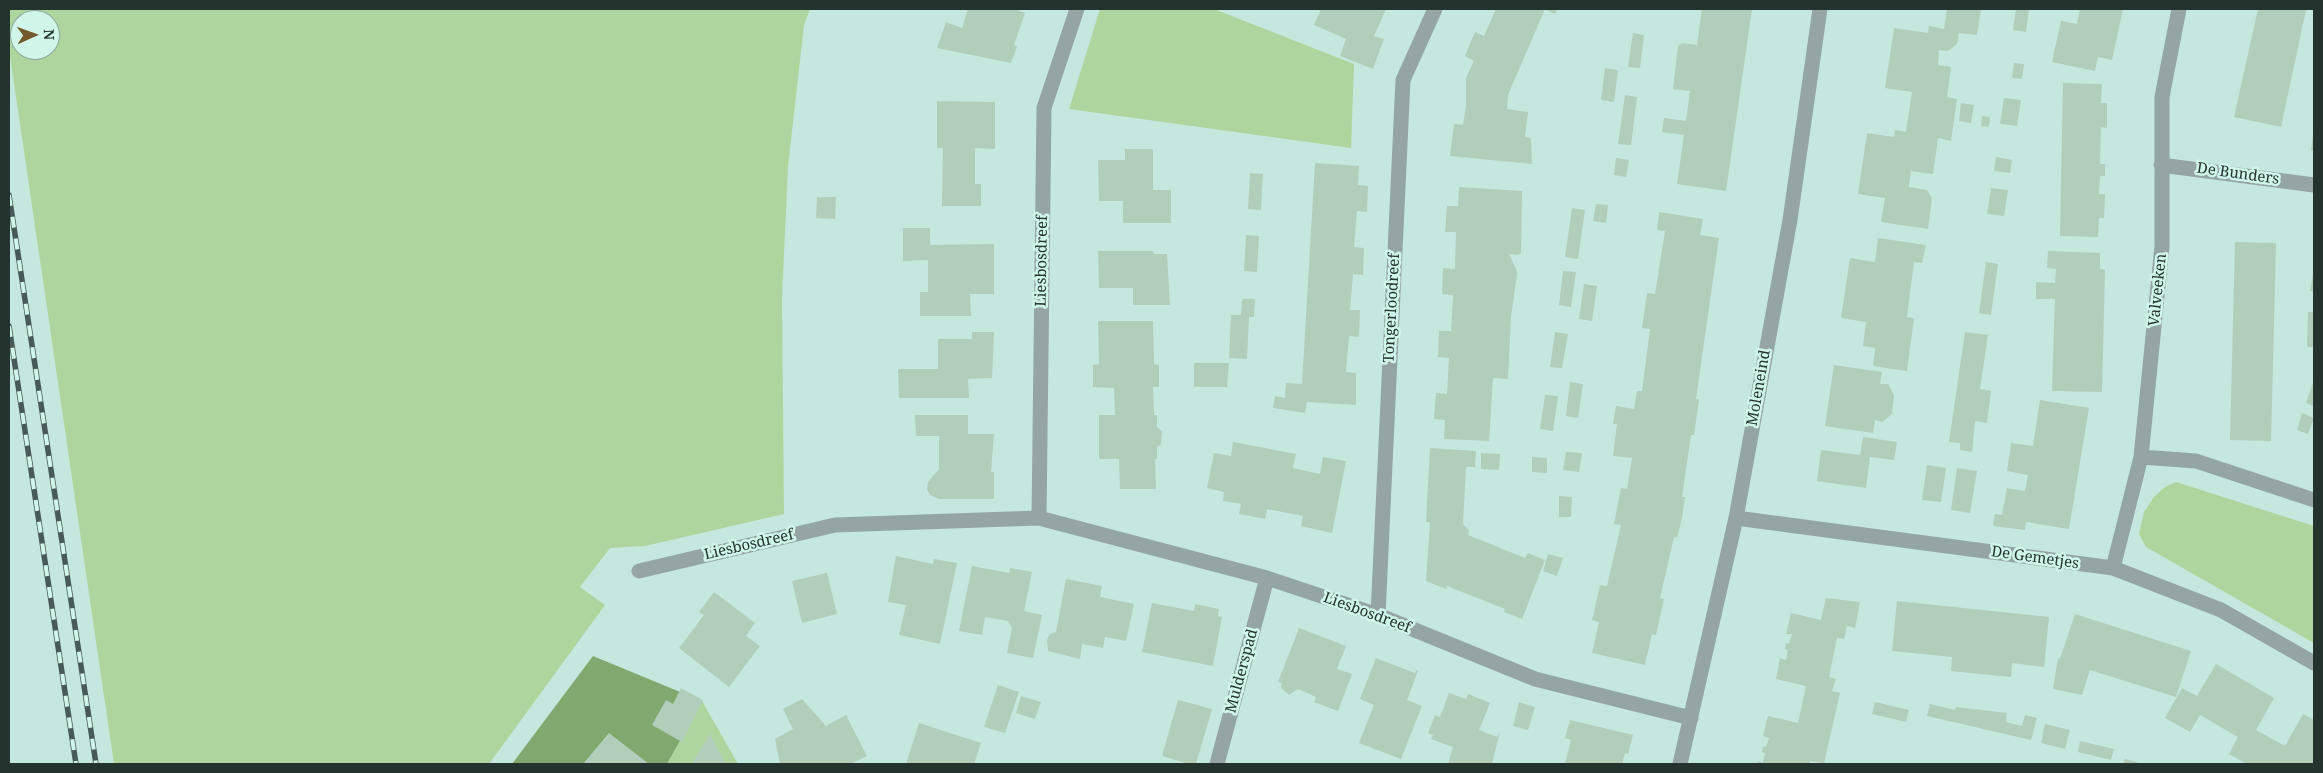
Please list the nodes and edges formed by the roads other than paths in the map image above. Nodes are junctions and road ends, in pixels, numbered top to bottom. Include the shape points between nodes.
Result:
1 (1078, 9) edge
2 (1435, 9) edge
3 (1820, 9) edge
4 (2179, 9) edge
5 (2161, 164) junction
6 (2314, 184) edge
7 (2141, 457) junction
8 (2314, 500) edge
9 (1039, 518) junction
10 (1736, 518) junction
11 (2113, 568) junction
12 (639, 571) dead end
13 (1267, 578) junction
14 (1378, 615) junction
15 (2314, 663) edge
16 (1691, 718) junction
17 (1217, 764) edge
18 (1680, 764) edge

1 - 9 street, Liesbosdreef via 1044,108
2 - 14 street, Tongerloodreef via 1404,80
3 - 10 street, Moleneind via 1790,220
4 - 5 street, Valveeken via 2162,97
5 - 6 street, De Bunders
5 - 7 street, Valveeken via 2162,246
7 - 8 street via 2196,461
7 - 11 street, Valveeken
9 - 12 street, Liesbosdreef via 835,525
9 - 13 street, Liesbosdreef
10 - 11 street, De Gemetjes
10 - 16 street, Moleneind
11 - 15 street, De Gemetjes via 2221,610
13 - 14 street, Liesbosdreef
13 - 17 street, Mulderspad
14 - 16 street, Liesbosdreef via 1535,679
16 - 18 street, Moleneind

